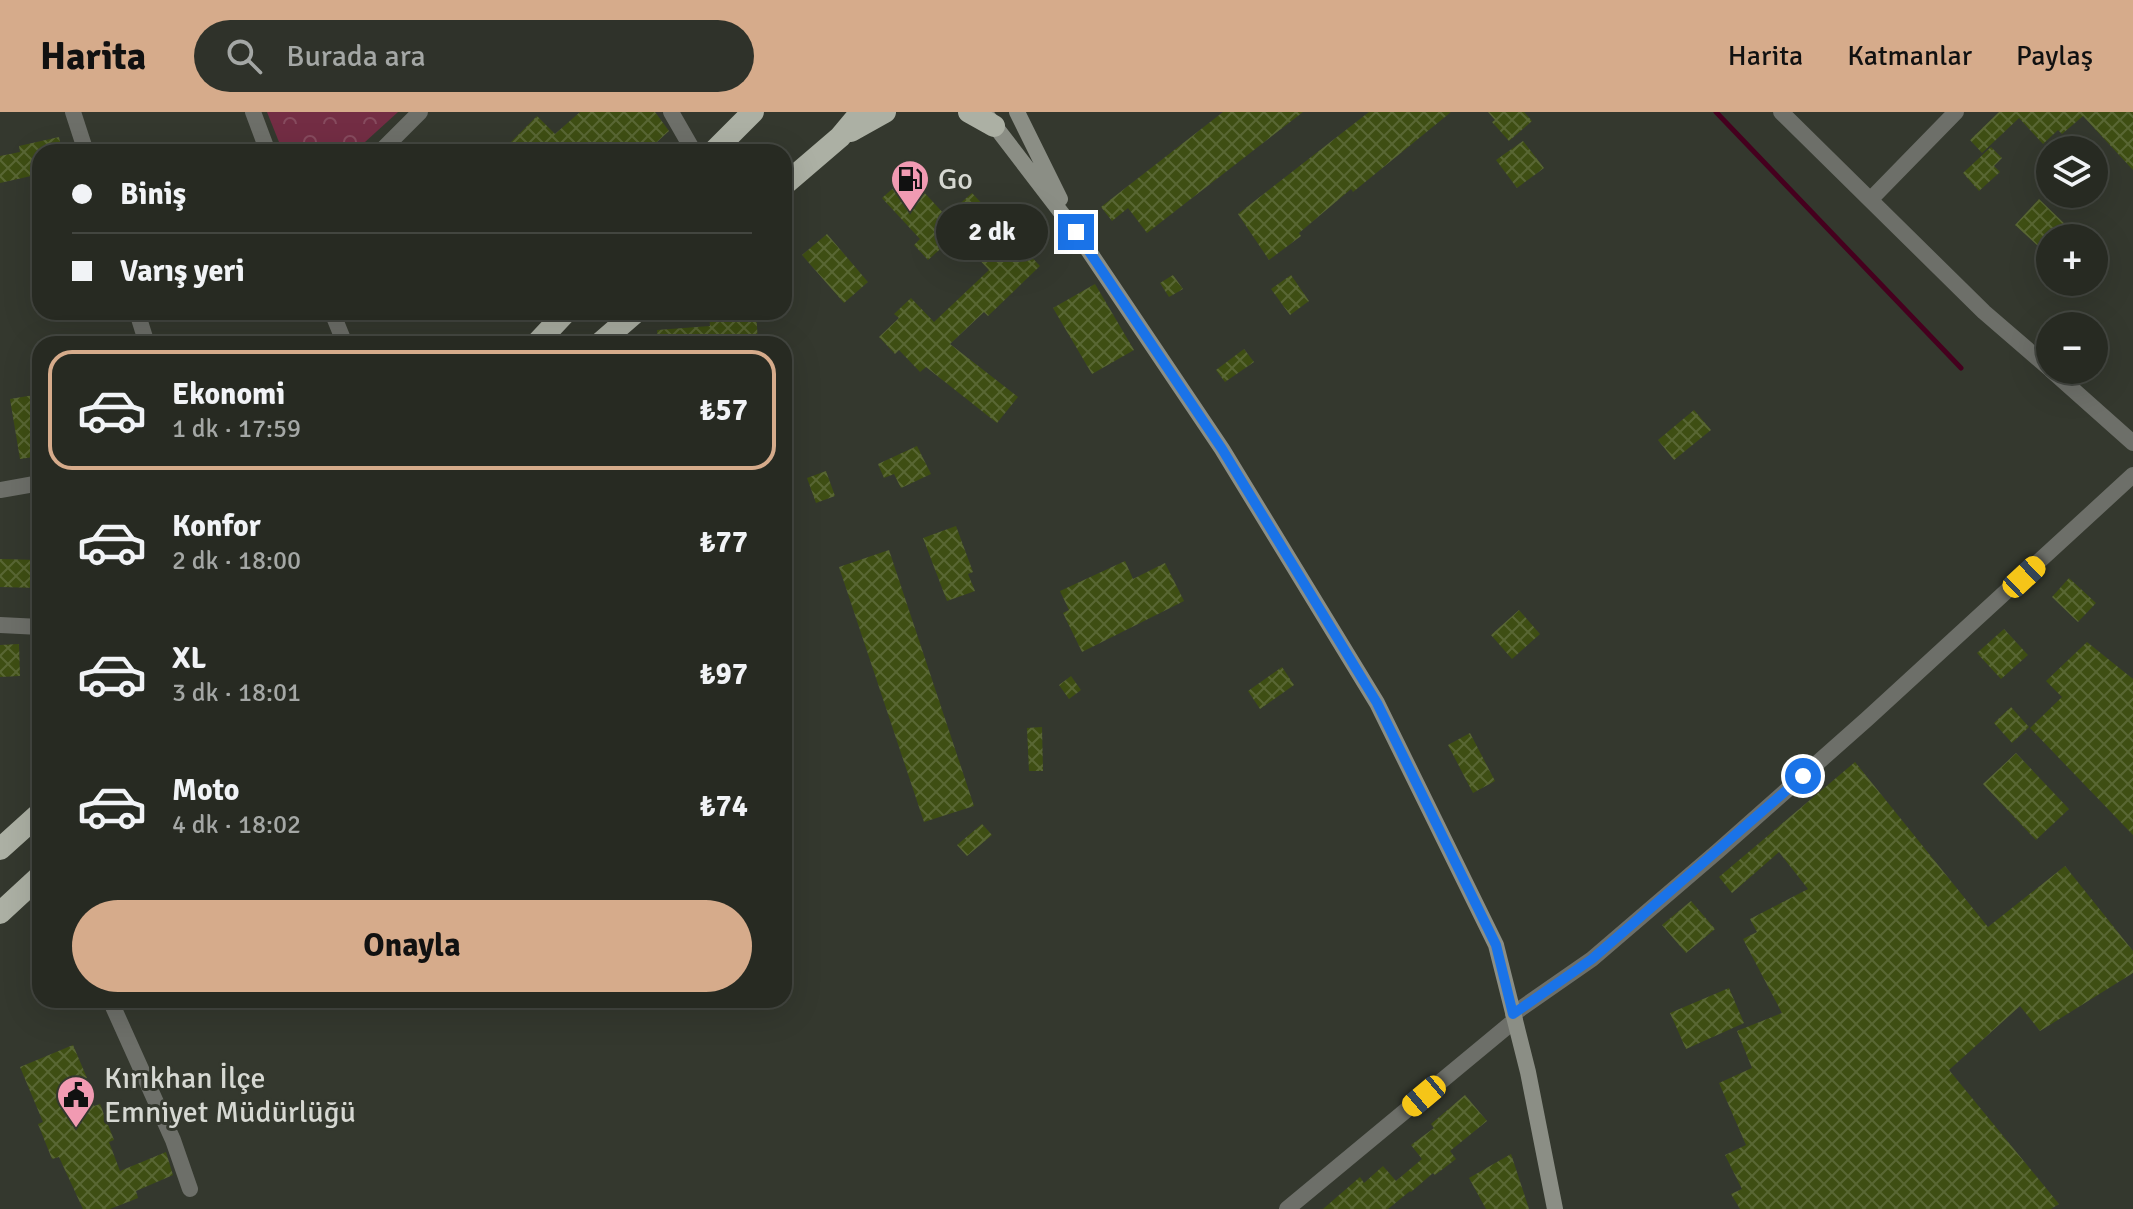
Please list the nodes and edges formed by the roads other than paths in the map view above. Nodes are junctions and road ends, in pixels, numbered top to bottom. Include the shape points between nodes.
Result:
1 (73, 112) edge
2 (253, 112) edge
3 (420, 112) edge
4 (671, 112) edge
5 (753, 112) edge
6 (861, 112) edge
7 (885, 112) edge
8 (969, 112) edge
9 (1017, 112) edge
10 (1781, 112) edge
11 (1956, 112) edge
12 (990, 119) edge
13 (840, 137) junction
14 (83, 144) edge
15 (265, 144) edge
16 (388, 144) edge
17 (689, 144) edge
18 (721, 144) edge
19 (792, 178) edge
20 (1871, 199) junction
21 (1076, 232) junction
22 (558, 320) edge
23 (627, 320) edge
24 (544, 336) edge
25 (608, 336) edge
26 (2036, 358) edge
27 (2066, 384) edge
28 (2133, 443) edge
29 (2133, 475) edge
30 (32, 484) edge
31 (0, 488) edge
32 (0, 625) edge
33 (32, 627) edge
34 (32, 820) edge
35 (0, 849) edge
36 (32, 883) edge
37 (0, 913) edge
38 (114, 1008) edge
39 (1514, 1017) junction
40 (190, 1189) dead end
41 (1287, 1209) edge
42 (1555, 1209) edge

1 - 14 street
2 - 15 street
3 - 16 street
4 - 17 street
5 - 18 highway
6 - 13 highway
7 - 13 highway
8 - 12 highway
9 - 21 main road
10 - 20 street
11 - 20 street
12 - 21 main road
13 - 19 highway
20 - 26 street
21 - 39 main road via 1222,449 1377,703 1496,945
22 - 24 highway
23 - 25 highway
27 - 28 street
29 - 39 street via 1706,861 1592,959
30 - 31 street
32 - 33 street
34 - 35 highway
36 - 37 highway
38 - 40 street
39 - 41 street
39 - 42 main road

